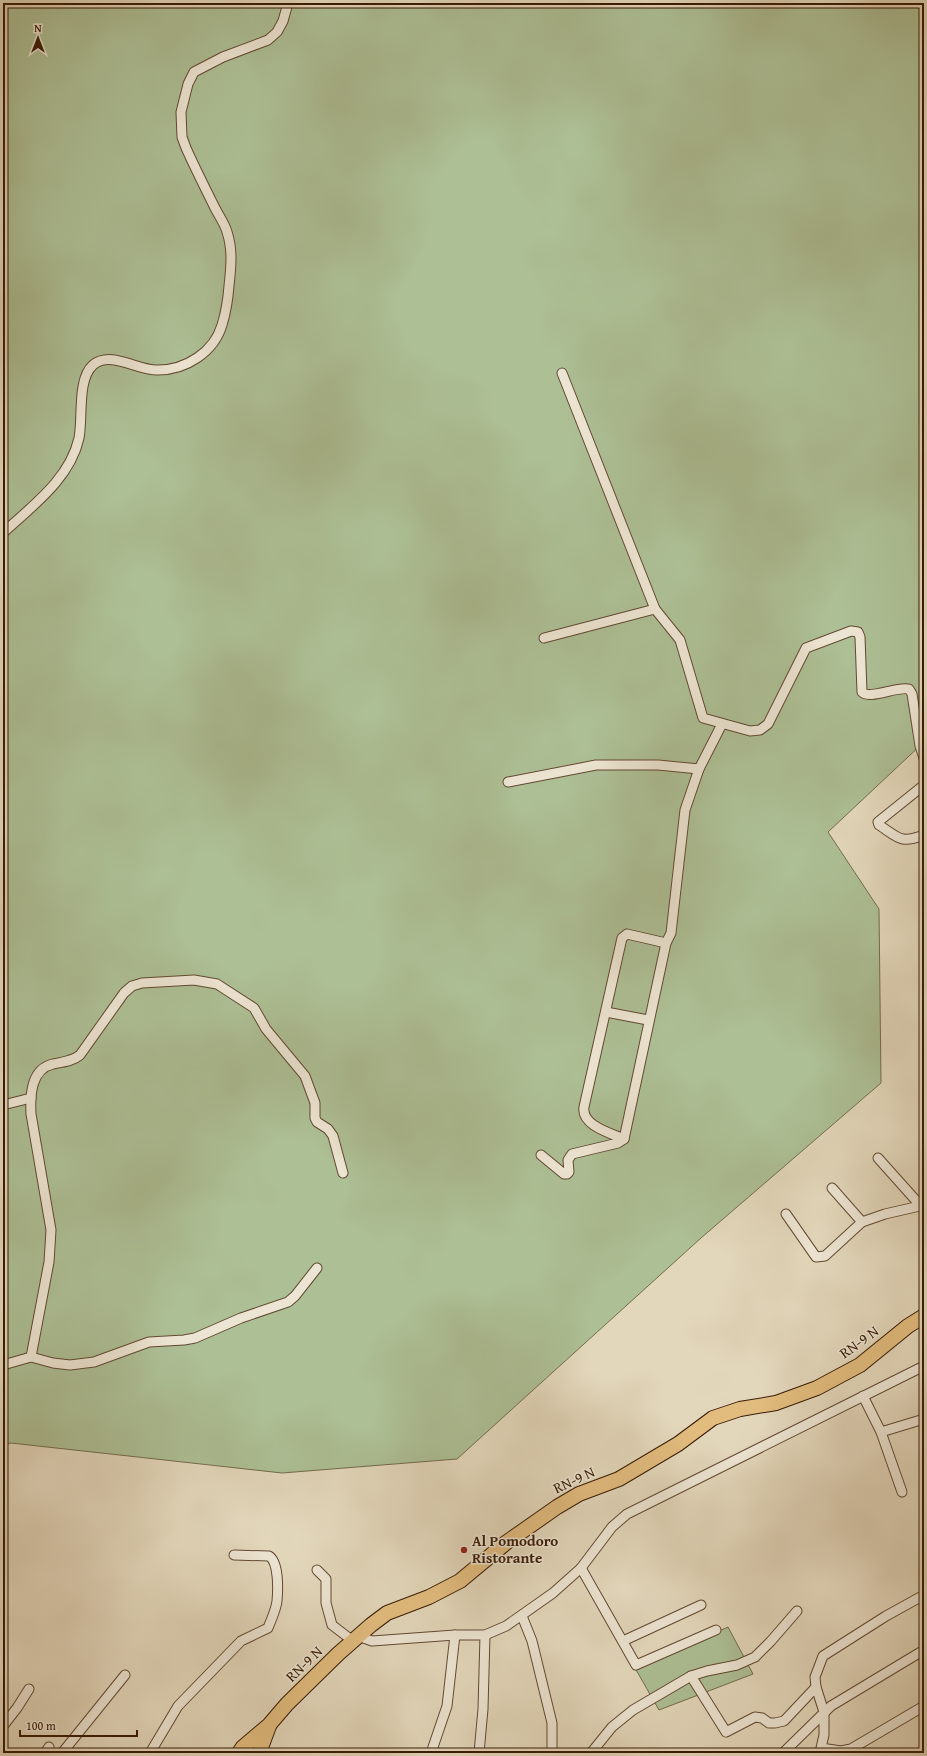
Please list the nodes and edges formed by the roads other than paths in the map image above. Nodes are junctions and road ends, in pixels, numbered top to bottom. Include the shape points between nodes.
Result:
1 (288, 3) edge
2 (562, 373) dead end
3 (3, 533) edge
4 (655, 609) junction
5 (544, 638) dead end
6 (722, 724) junction
7 (924, 758) edge
8 (699, 769) junction
9 (508, 782) dead end
10 (924, 785) edge
11 (924, 835) edge
12 (666, 942) junction
13 (606, 1012) junction
14 (648, 1020) junction
15 (31, 1098) junction
16 (3, 1105) edge
17 (624, 1139) junction
18 (541, 1155) dead end
19 (878, 1158) dead end
20 (343, 1173) dead end
21 (832, 1188) dead end
22 (922, 1205) edge
23 (786, 1214) dead end
24 (862, 1222) junction
25 (317, 1268) dead end
26 (924, 1316) edge
27 (31, 1357) junction
28 (3, 1365) edge
29 (924, 1366) edge
30 (863, 1396) junction
31 (924, 1419) edge
32 (881, 1432) junction
33 (902, 1492) dead end
34 (234, 1555) dead end
35 (581, 1568) junction
36 (317, 1570) dead end
37 (924, 1595) edge
38 (701, 1605) dead end
39 (797, 1611) dead end
40 (522, 1616) junction
41 (716, 1630) dead end
42 (455, 1635) junction
43 (485, 1635) junction
44 (355, 1638) junction
45 (623, 1641) junction
46 (924, 1650) edge
47 (125, 1675) dead end
48 (691, 1676) junction
49 (816, 1687) junction
50 (29, 1689) dead end
51 (924, 1706) edge
52 (824, 1712) junction
53 (269, 1725) junction
54 (3, 1726) edge
55 (819, 1751) edge
56 (62, 1753) edge
57 (150, 1753) edge
58 (239, 1753) edge
59 (259, 1753) edge
60 (431, 1753) edge
61 (479, 1753) edge
62 (552, 1753) edge
63 (591, 1753) edge
64 (783, 1753) edge

1 - 3 street via 277,32 268,40 223,57 194,72 184,97 181,112 182,137 227,230 231,246 228,298 222,325 215,340 202,354 186,365 170,369 156,370 112,360 103,360 94,365 84,382 79,436 68,465 56,483
2 - 4 street
4 - 5 street
4 - 6 street via 680,640 703,718
6 - 7 street via 750,731 760,730 768,724 806,648 851,631 858,632 862,692 868,695 902,688 909,689
6 - 8 street
8 - 9 street via 658,765 596,765
8 - 12 street via 685,810 671,933
10 - 11 street via 878,822 901,840 907,841
12 - 13 street via 624,935
12 - 14 street
13 - 14 street
13 - 17 street via 583,1113 590,1123
14 - 17 street
15 - 16 street
15 - 20 street via 34,1081 41,1070 80,1055 124,993 132,986 142,982 194,980 217,984 254,1008 266,1029 305,1076 315,1103 315,1118 333,1136
15 - 27 street via 51,1230 50,1257
17 - 18 street via 618,1143 572,1154 568,1160 567,1174
19 - 22 street
21 - 24 street
22 - 24 street
23 - 24 street via 816,1257 821,1258
25 - 27 street via 288,1302 241,1318 195,1338 149,1342 88,1363 53,1364
26 - 44 main road, RN-9 N via 860,1364 818,1388 776,1403 740,1409 713,1418 678,1444 619,1479 579,1494 557,1507 507,1542 460,1581 429,1597 387,1613
27 - 28 street
29 - 30 street
30 - 32 street
30 - 35 street via 627,1514 612,1527
31 - 32 street
32 - 33 street
34 - 57 street via 269,1556 276,1565 277,1602 268,1628 241,1641 178,1706
35 - 40 street
35 - 45 street
36 - 44 street via 326,1579 326,1603 332,1625
37 - 49 street via 823,1656 815,1677
38 - 45 street
39 - 48 street via 754,1657 737,1665
40 - 43 street
40 - 62 street via 532,1641 552,1723
41 - 45 street via 637,1665
42 - 43 street
42 - 44 street via 372,1641
42 - 60 street via 447,1706
43 - 61 street
44 - 53 main road, RN-9 N
46 - 52 street
47 - 56 street
48 - 49 street via 726,1732 755,1717 774,1723 784,1721
48 - 63 street via 633,1710 612,1727
49 - 52 street
50 - 54 street
51 - 55 street via 851,1749
52 - 55 street via 824,1735
52 - 64 street
53 - 58 main road
53 - 59 main road

